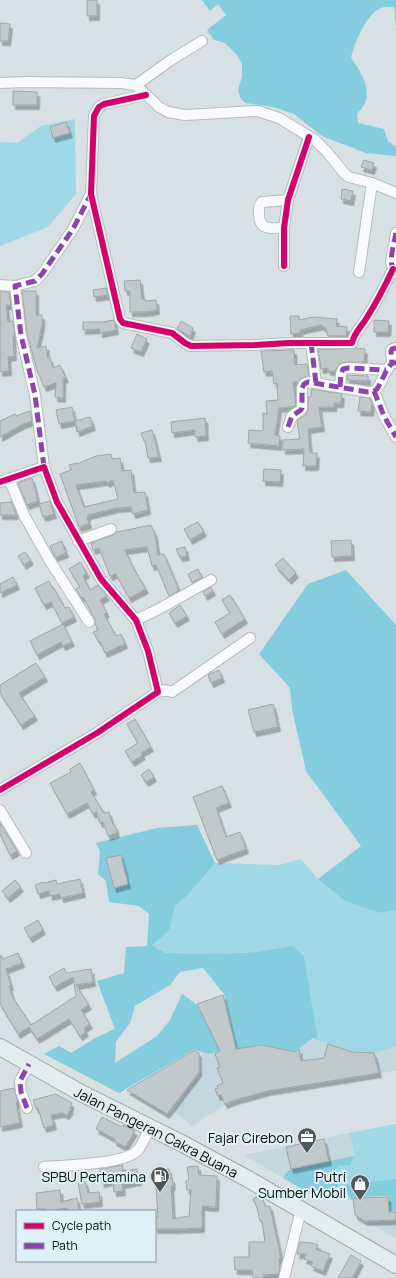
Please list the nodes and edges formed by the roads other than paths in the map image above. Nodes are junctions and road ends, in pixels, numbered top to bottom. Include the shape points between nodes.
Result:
1 (202, 42) dead end
2 (0, 84) edge
3 (136, 85) junction
4 (146, 95) junction
5 (310, 137) junction
6 (372, 183) junction
7 (396, 193) edge
8 (91, 194) junction
9 (288, 200) junction
10 (284, 228) junction
11 (396, 232) edge
12 (284, 266) dead end
13 (359, 272) dead end
14 (394, 272) edge
15 (0, 285) edge
16 (14, 286) junction
17 (311, 342) junction
18 (396, 348) edge
19 (391, 365) edge
20 (316, 383) junction
21 (340, 387) junction
22 (374, 391) junction
23 (288, 427) dead end
24 (396, 437) edge
25 (44, 467) junction
26 (4, 481) edge
27 (111, 529) dead end
28 (78, 541) junction
29 (212, 580) dead end
30 (136, 620) junction
31 (89, 622) dead end
32 (250, 638) dead end
33 (158, 692) junction
34 (0, 790) edge
35 (0, 810) edge
36 (26, 853) dead end
37 (0, 1047) edge
38 (29, 1064) junction
39 (27, 1108) dead end
40 (150, 1128) junction
41 (44, 1167) dead end
42 (301, 1210) junction
43 (396, 1265) edge
44 (284, 1278) edge

1 - 3 street
2 - 3 street via 120,82
3 - 4 street
4 - 5 street via 159,107 177,114 258,111 290,123
4 - 8 street via 104,104 96,111
5 - 6 street via 320,144 345,174
5 - 9 street
6 - 7 street
6 - 13 street
8 - 16 street via 73,229 39,278
8 - 17 street via 120,319 123,322 172,333 191,346
9 - 10 street
9 - 10 street via 262,202 258,209 262,226
10 - 12 street
11 - 14 street via 392,254
14 - 17 street via 366,320 353,336 352,343
15 - 16 street
16 - 25 street via 21,335 35,395
17 - 20 street
18 - 19 street via 391,351
19 - 21 street via 344,369
19 - 22 street
20 - 21 street
20 - 23 street via 308,382 302,386 302,408 292,416
21 - 22 street
22 - 24 street
25 - 26 street
25 - 28 street via 57,502
26 - 31 street
27 - 28 street
28 - 30 street via 101,580
29 - 30 street
30 - 33 street via 148,651
32 - 33 street via 172,692
33 - 34 street via 97,733
35 - 36 street
37 - 38 main road, Jalan Pangeran Cakra Buana
38 - 39 street via 20,1081
38 - 40 main road, Jalan Pangeran Cakra Buana
40 - 41 street via 139,1149 128,1157 100,1163
40 - 42 main road, Jalan Pangeran Cakra Buana via 217,1162
42 - 43 main road, Jalan Pangeran Cakra Buana
42 - 44 street

